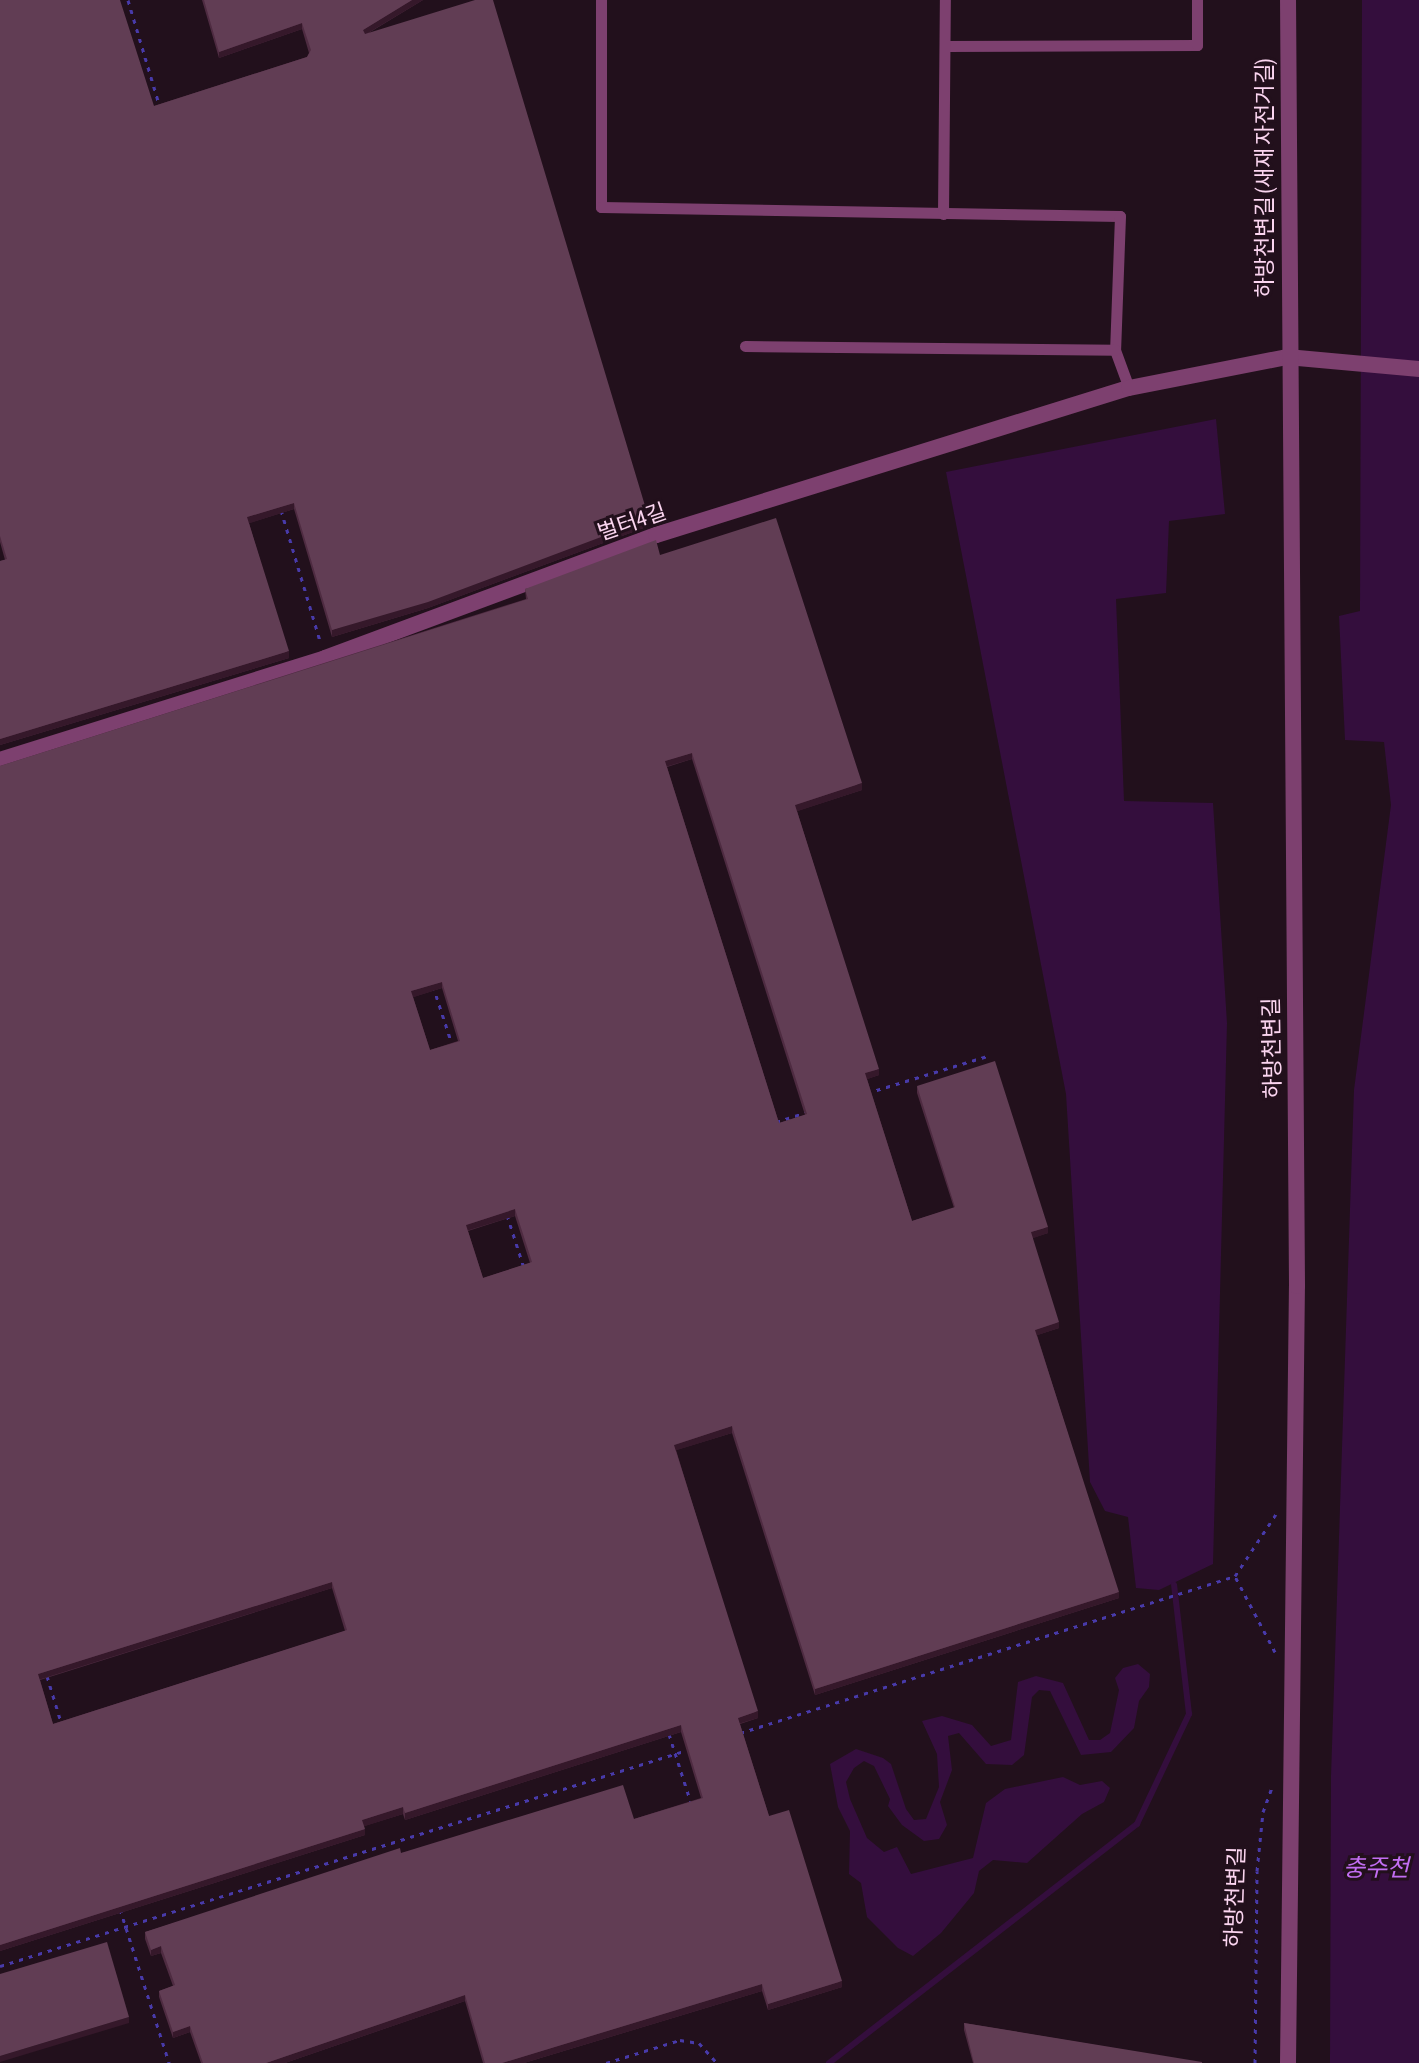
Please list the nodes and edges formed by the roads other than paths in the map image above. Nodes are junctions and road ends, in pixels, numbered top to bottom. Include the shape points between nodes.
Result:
1 (601, 0) edge
2 (945, 0) edge
3 (1197, 0) edge
4 (1288, 0) edge
5 (945, 46) junction
6 (943, 214) junction
7 (745, 346) dead end
8 (1115, 350) junction
9 (1287, 357) junction
10 (1419, 369) edge
11 (1129, 388) junction
12 (0, 760) edge
13 (1288, 2063) edge

1 - 6 lane via 601,207
2 - 5 lane
3 - 5 lane via 1197,45
4 - 9 street, 하방천변길 (새재 자전거길)
5 - 6 lane
6 - 8 lane via 1120,216
7 - 8 lane
8 - 11 lane
9 - 10 street, 벌터4길
9 - 11 street, 벌터4길
9 - 13 street, 하방천변길 via 1297,1286
11 - 12 street, 벌터4길 via 656,535 325,658

